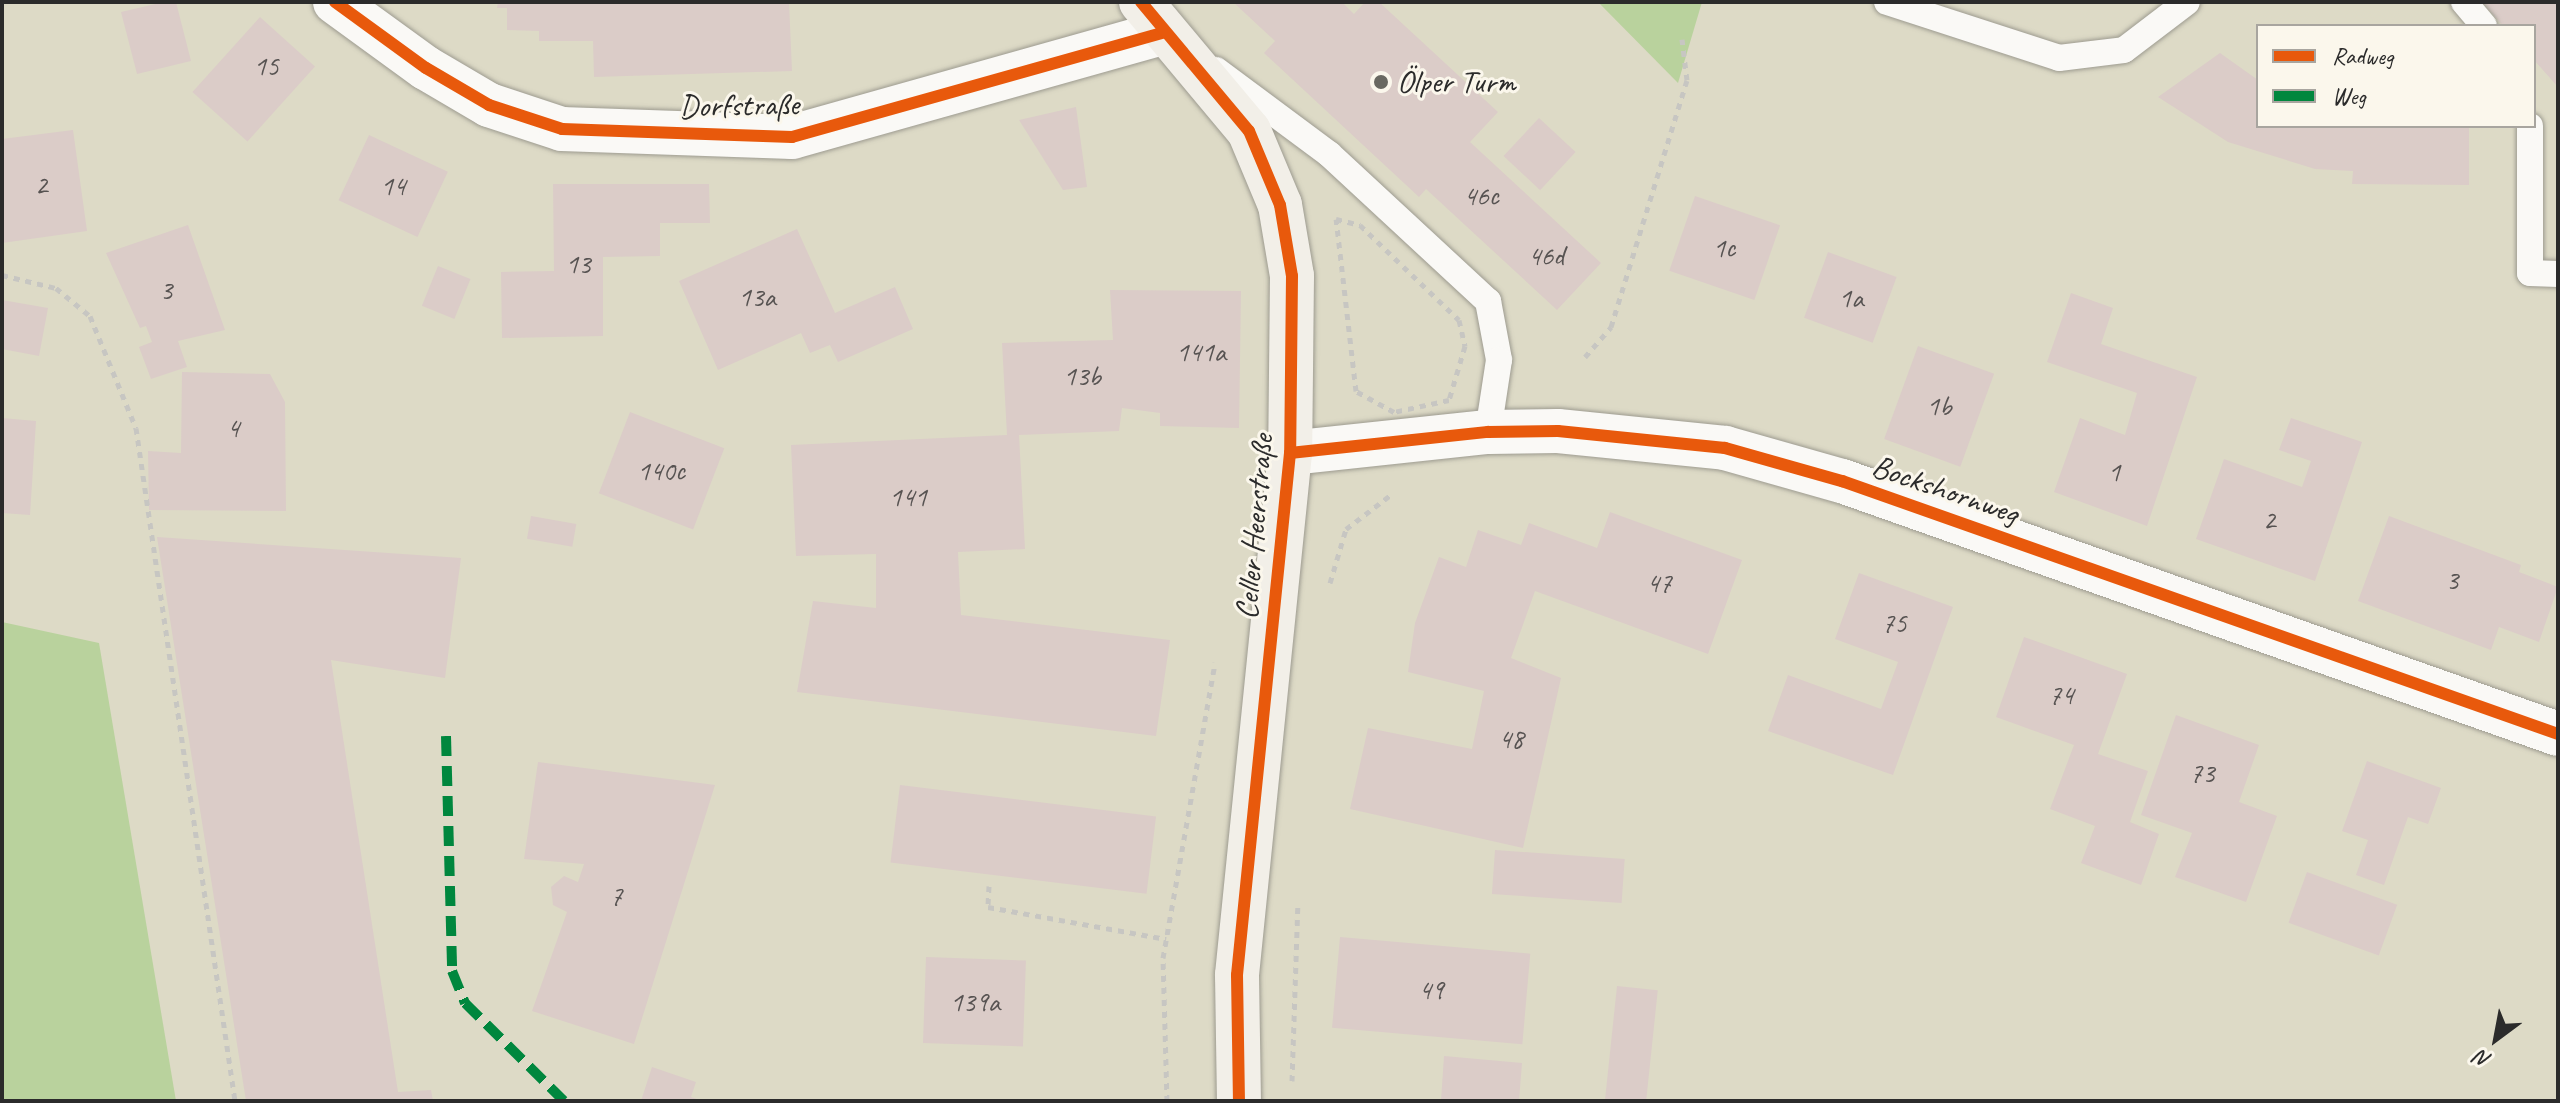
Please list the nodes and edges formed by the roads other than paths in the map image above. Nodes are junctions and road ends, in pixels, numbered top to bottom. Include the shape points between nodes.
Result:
1 (335, 2) edge
2 (1887, 2) edge
3 (2187, 2) edge
4 (2464, 2) edge
5 (1153, 17) edge
6 (2482, 24) edge
7 (2530, 128) edge
8 (2558, 274) edge
9 (1488, 432) junction
10 (1290, 453) junction
11 (2558, 734) edge
12 (1239, 1101) edge

1 - 5 street, Dorfstraße via 426,68 489,105 562,129 792,137
2 - 3 lane via 2059,58 2124,50
4 - 6 lane
5 - 9 lane via 1329,154 1488,301 1499,360
5 - 10 main road, Celler Heerstraße via 1249,131 1280,205 1292,276
7 - 8 lane via 2530,273
9 - 10 street, Bockshornweg
9 - 11 street, Bockshornweg via 1558,431 1725,448 1842,481
10 - 12 main road, Celler Heerstraße via 1237,975

